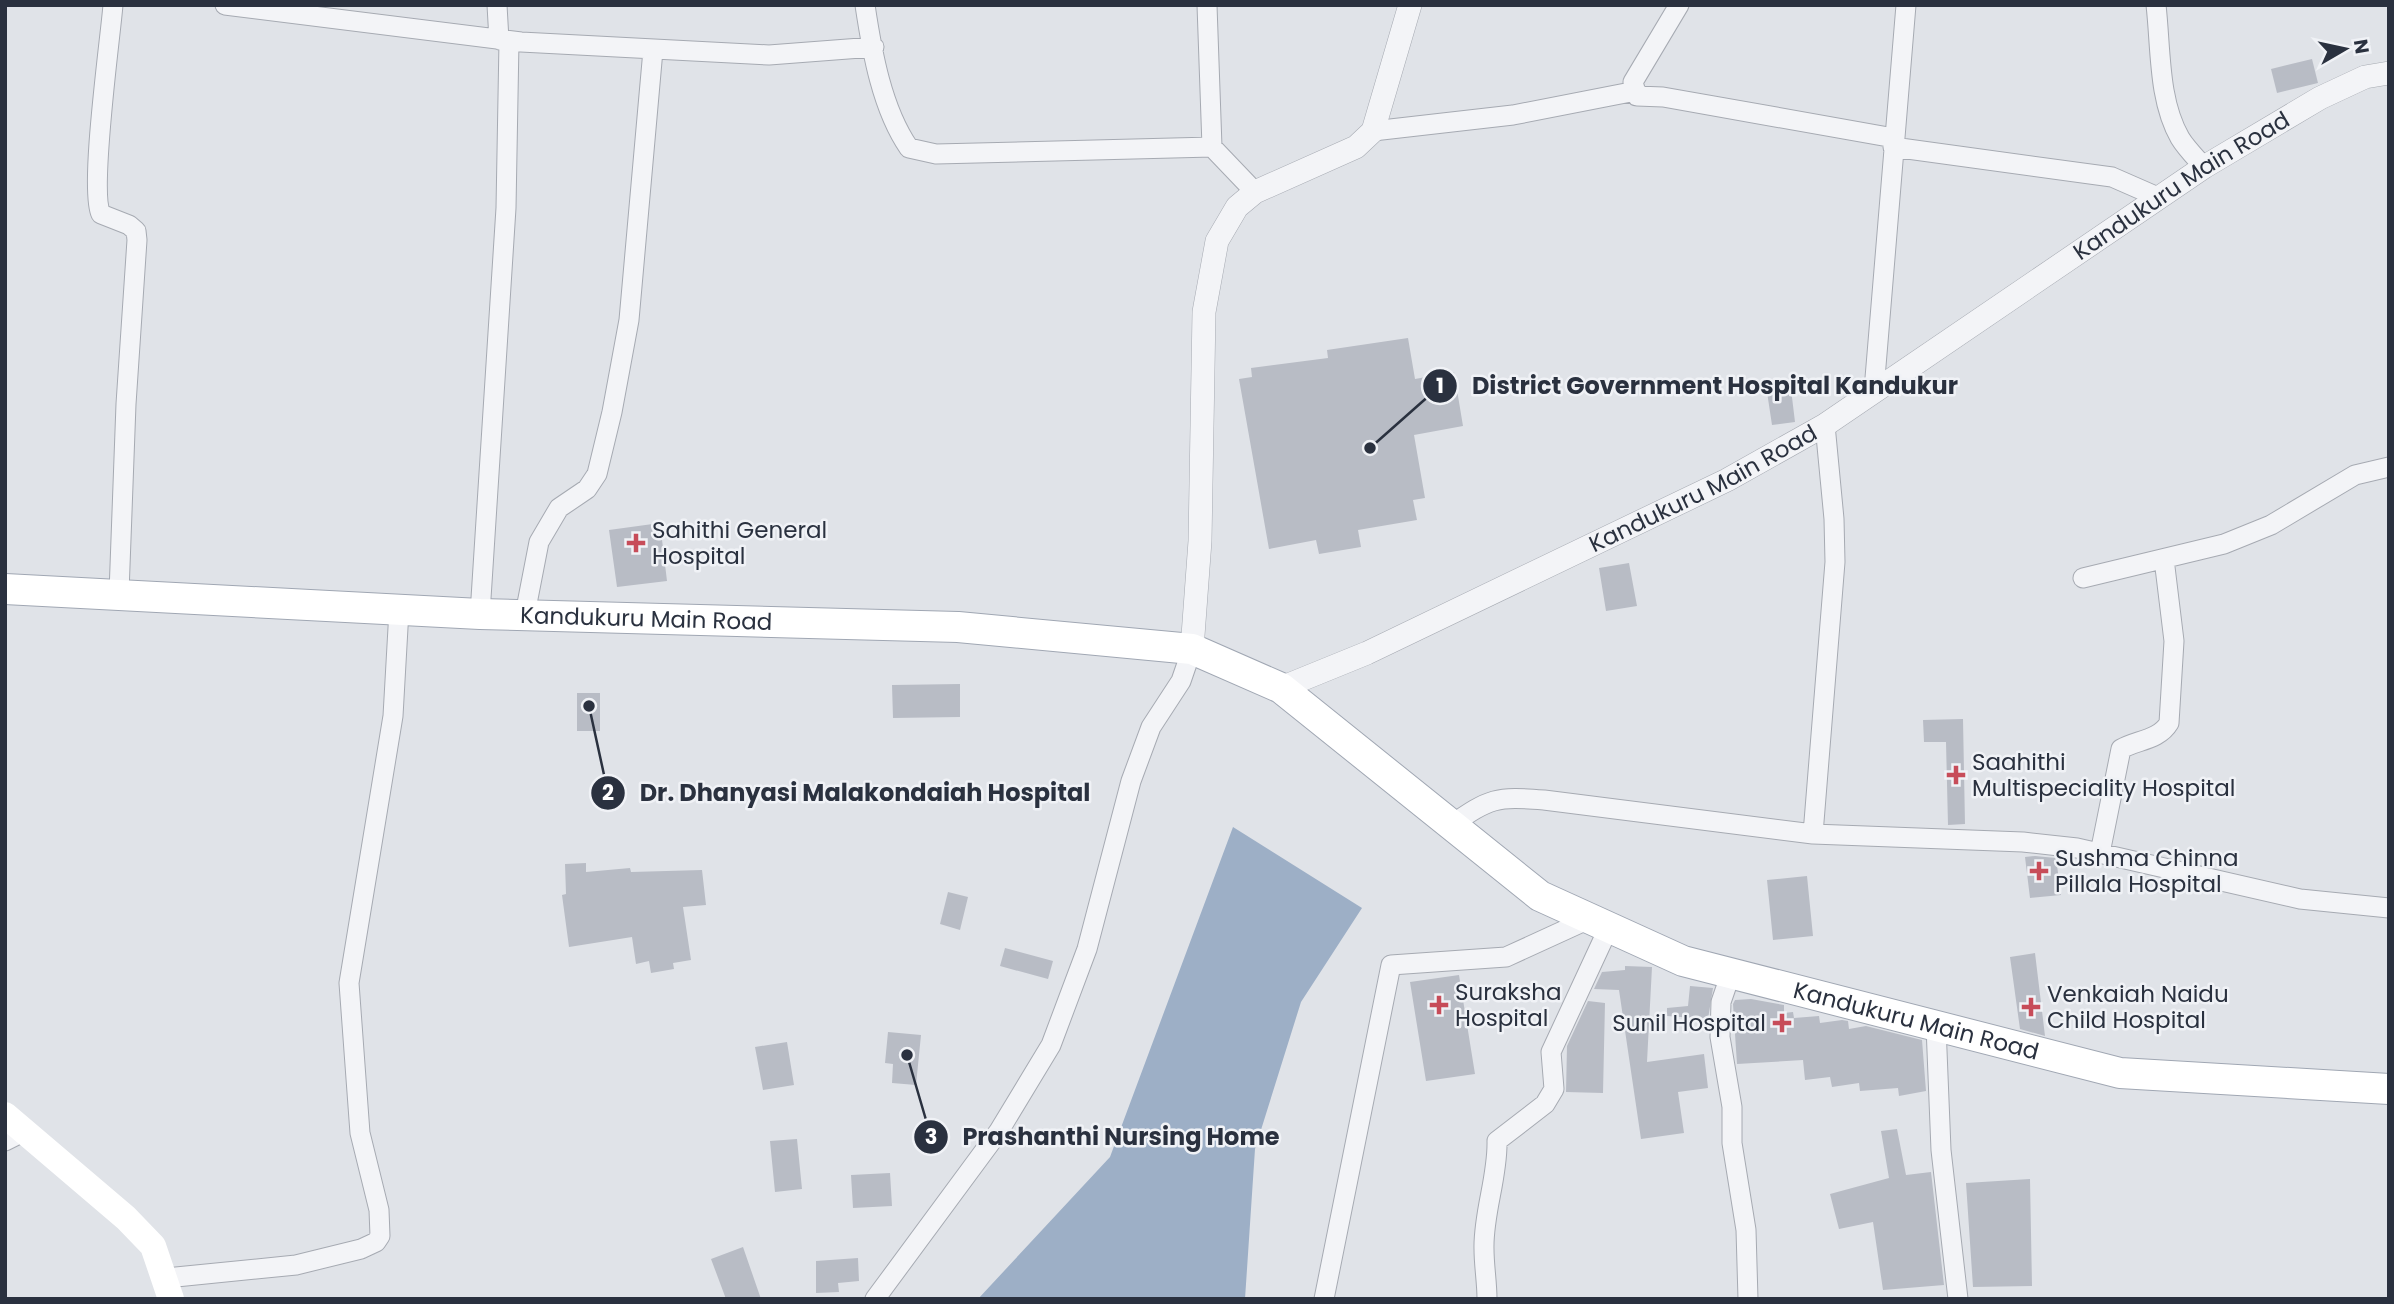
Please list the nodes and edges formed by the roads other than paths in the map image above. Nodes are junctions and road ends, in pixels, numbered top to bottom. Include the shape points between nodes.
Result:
1 (113, 5) edge
2 (225, 5) edge
3 (496, 5) edge
4 (865, 5) edge
5 (1207, 5) edge
6 (1410, 5) edge
7 (1679, 5) edge
8 (1906, 5) edge
9 (2156, 5) edge
10 (300, 10) edge
11 (504, 40) junction
12 (874, 47) junction
13 (653, 50) junction
14 (2389, 73) edge
15 (1636, 91) junction
16 (1373, 131) junction
17 (1894, 143) junction
18 (1212, 147) junction
19 (2204, 167) junction
20 (1255, 192) junction
21 (2160, 198) junction
22 (1874, 390) junction
23 (1825, 425) junction
24 (2389, 467) edge
25 (2164, 559) junction
26 (2083, 578) dead end
27 (5, 589) edge
28 (119, 593) junction
29 (399, 610) junction
30 (480, 614) junction
31 (525, 614) junction
32 (1192, 649) junction
33 (1281, 688) junction
34 (1450, 826) junction
35 (1813, 834) junction
36 (2100, 853) junction
37 (2389, 908) edge
38 (1599, 923) junction
39 (1731, 973) junction
40 (1936, 1026) junction
41 (2389, 1089) edge
42 (12, 1129) edge
43 (169, 1289) edge
44 (875, 1299) edge
45 (1324, 1299) edge
46 (1488, 1299) edge
47 (1748, 1299) edge
48 (1958, 1299) edge

1 - 28 street via 98,208 101,214 129,225 137,240
2 - 10 street
3 - 11 street
4 - 12 street
5 - 18 street
6 - 16 street
7 - 15 street via 1633,82
8 - 17 street
9 - 19 street via 2164,91 2180,138
10 - 11 street
11 - 13 street
11 - 30 street via 506,208
12 - 13 street via 769,55
12 - 18 street via 897,131 909,148 924,154
13 - 31 street via 629,320 612,412 597,474 587,489 559,508 540,542
14 - 19 street, Kandukuru Main Road via 2365,77 2320,98
15 - 16 street via 1513,115
15 - 17 street via 1637,96 1663,97
16 - 20 street via 1356,147
17 - 21 street via 2112,177
17 - 22 street
18 - 20 street
19 - 21 street, Kandukuru Main Road
20 - 32 street via 1237,208 1217,241 1204,312 1200,541
21 - 22 street, Kandukuru Main Road
22 - 23 street, Kandukuru Main Road
23 - 33 street, Kandukuru Main Road via 1727,480 1367,653
23 - 35 street via 1835,562
24 - 25 street via 2355,475 2271,525 2224,544
25 - 26 street
25 - 36 street via 2174,641 2169,723 2151,738 2121,749
27 - 28 main road, Kandukuru Main Road
28 - 29 main road, Kandukuru Main Road
29 - 30 main road, Kandukuru Main Road
29 - 43 street via 393,716 349,983 360,1133 379,1210 380,1236 361,1249
30 - 31 main road, Kandukuru Main Road
31 - 32 main road, Kandukuru Main Road via 958,627
32 - 33 main road, Kandukuru Main Road
32 - 44 street via 1181,681 1151,727 1131,781 1087,949 1051,1045 999,1131
33 - 34 main road, Kandukuru Main Road
34 - 35 street via 1479,805 1502,797
34 - 38 main road, Kandukuru Main Road via 1539,896
35 - 36 street via 2024,842
36 - 37 street via 2300,899
38 - 39 main road, Kandukuru Main Road via 1683,961
38 - 45 street via 1506,957 1391,965
38 - 46 street via 1551,1052 1554,1088 1545,1104 1497,1141 1498,1164 1484,1249
39 - 40 main road, Kandukuru Main Road
39 - 47 street via 1721,1002 1720,1037 1746,1230
40 - 41 main road, Kandukuru Main Road via 2120,1073
40 - 48 street via 1941,1150
42 - 43 main road via 135,1227 152,1246

